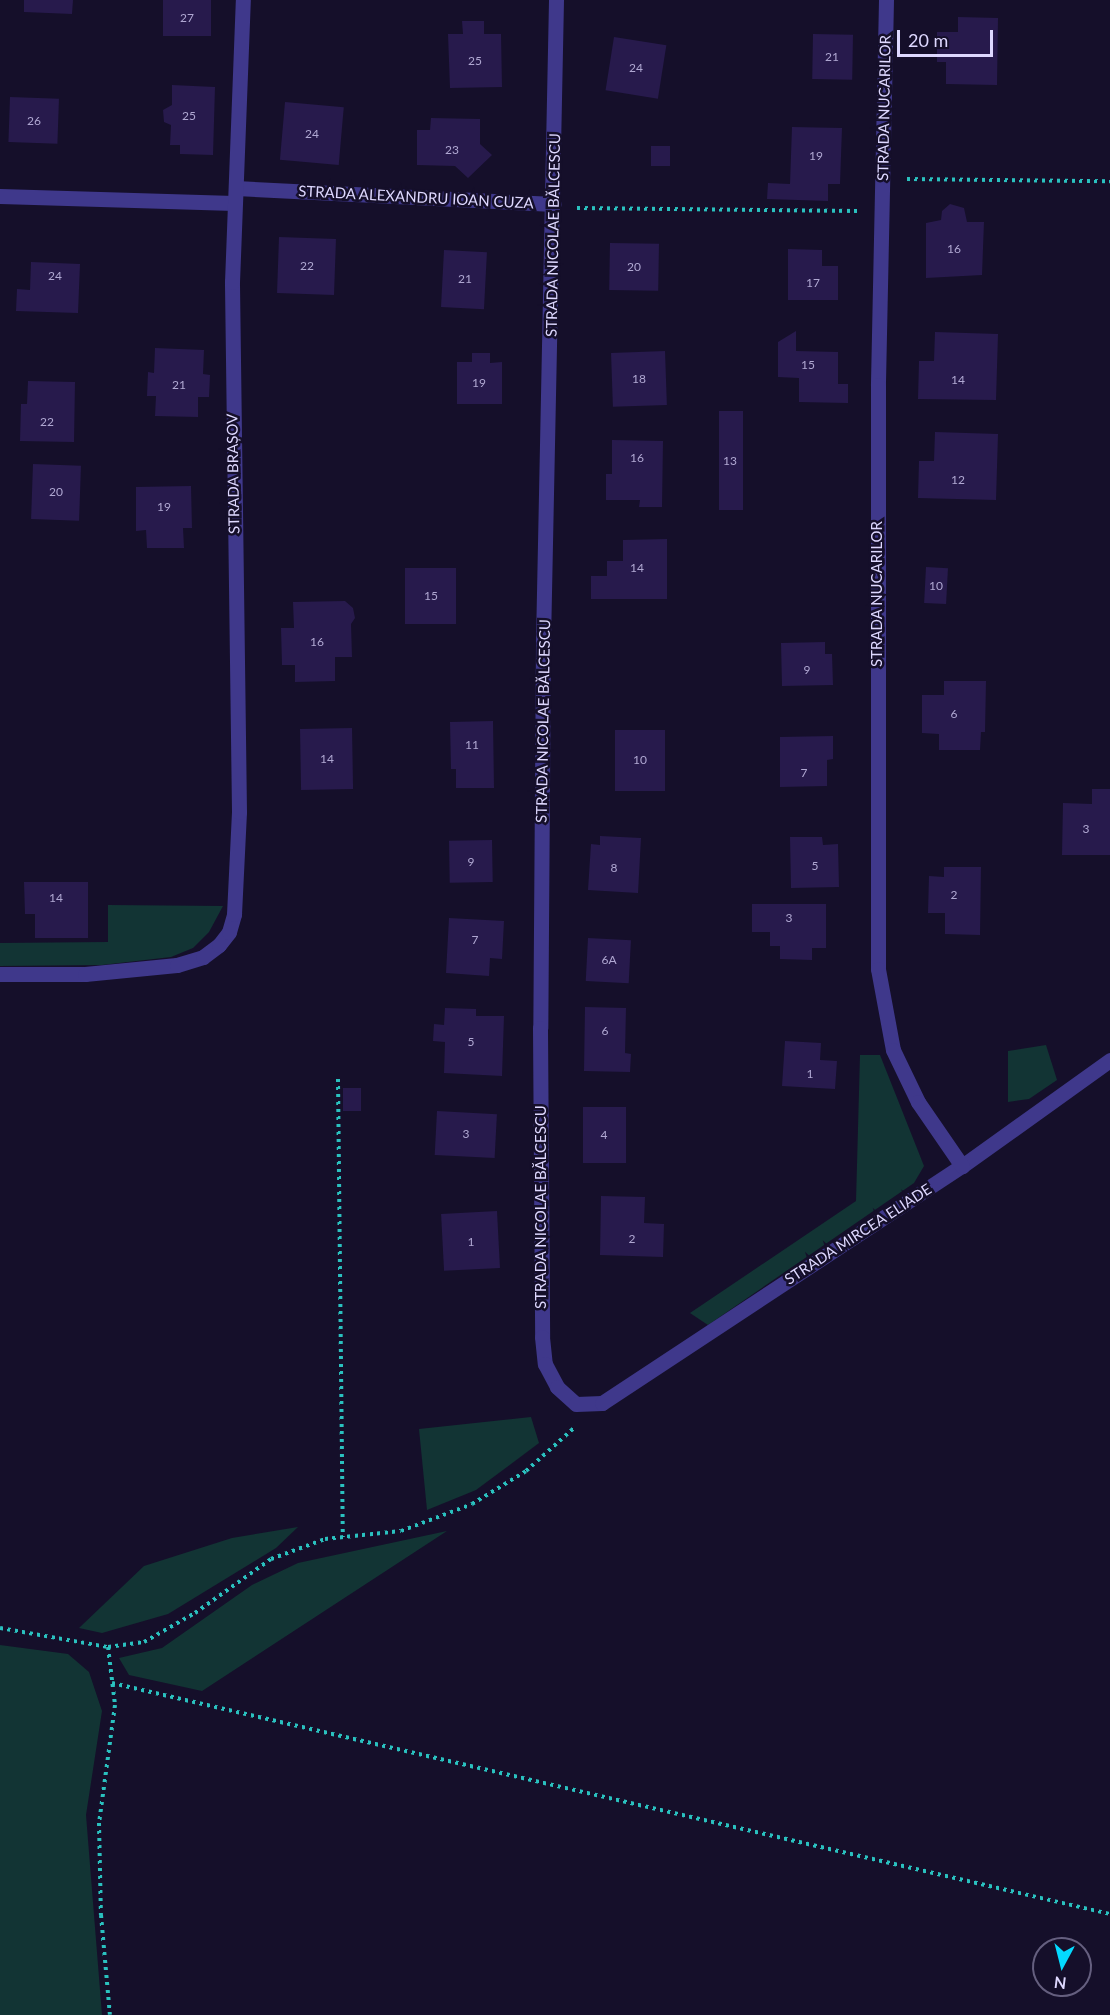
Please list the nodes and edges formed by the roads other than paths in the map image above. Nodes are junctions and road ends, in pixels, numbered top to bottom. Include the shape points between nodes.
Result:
1 (243, 0) edge
2 (556, 0) edge
3 (886, 0) edge
4 (235, 195) junction
5 (0, 196) edge
6 (554, 204) junction
7 (0, 974) edge
8 (1110, 1060) edge
9 (962, 1166) junction
10 (602, 1403) joint

1 - 4 street, STRADA BRAȘOV
2 - 6 street, STRADA NICOLAE BĂLCESCU
3 - 9 street, STRADA NUCARILOR via 878,385 878,969 893,1050 918,1102
4 - 5 street, STRADA ALEXANDRU IOAN CUZA
4 - 6 street, STRADA ALEXANDRU IOAN CUZA
4 - 7 street, STRADA BRAȘOV via 233,467 239,812 234,914 229,932 203,957 177,965 85,974
6 - 10 street, STRADA NICOLAE BĂLCESCU via 543,643 542,1337 544,1364 557,1387 576,1404
8 - 9 street, STRADA MIRCEA ELIADE
9 - 10 street, STRADA MIRCEA ELIADE

